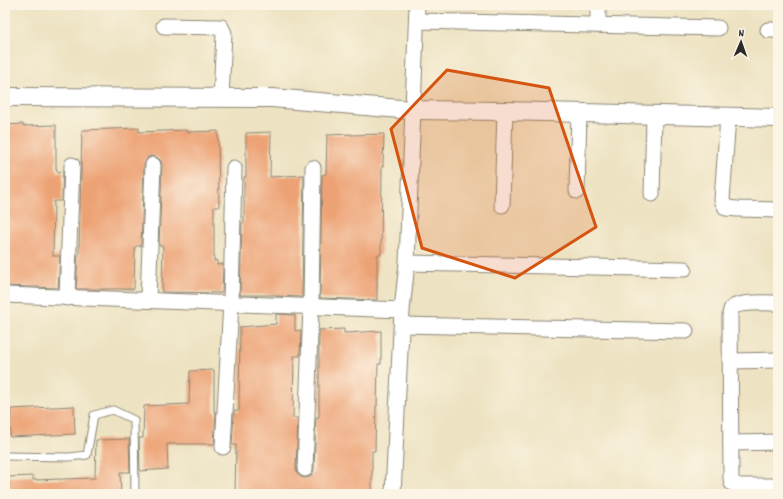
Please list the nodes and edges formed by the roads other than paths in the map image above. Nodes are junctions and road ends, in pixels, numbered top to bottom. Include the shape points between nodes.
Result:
1 (417, 5) edge
2 (598, 5) edge
3 (417, 21) junction
4 (598, 25) junction
5 (164, 26) dead end
6 (718, 28) dead end
7 (5, 97) edge
8 (221, 98) junction
9 (412, 110) junction
10 (505, 111) junction
11 (579, 113) junction
12 (654, 115) junction
13 (728, 117) junction
14 (778, 118) edge
15 (72, 165) dead end
16 (153, 165) dead end
17 (234, 168) dead end
18 (314, 168) dead end
19 (577, 191) dead end
20 (652, 194) dead end
21 (502, 205) dead end
22 (778, 210) edge
23 (407, 263) junction
24 (684, 269) dead end
25 (5, 295) edge
26 (67, 298) junction
27 (148, 300) junction
28 (230, 303) junction
29 (778, 303) edge
30 (311, 306) junction
31 (402, 310) junction
32 (402, 325) junction
33 (686, 331) dead end
34 (778, 360) edge
35 (730, 361) junction
36 (778, 374) edge
37 (778, 442) edge
38 (731, 443) junction
39 (223, 447) dead end
40 (5, 456) edge
41 (305, 469) dead end
42 (778, 486) edge
43 (135, 494) edge
44 (393, 494) edge

1 - 3 street
2 - 4 street
3 - 4 street
3 - 9 street
4 - 6 street
5 - 8 street via 221,27 224,33
7 - 8 street
8 - 9 street via 272,98
9 - 10 street
9 - 23 street
10 - 11 street
10 - 21 street
11 - 12 street
11 - 19 street
12 - 13 street
12 - 20 street
13 - 14 street
13 - 22 street via 722,200 726,208
15 - 26 street
16 - 27 street
17 - 28 street
18 - 30 street
23 - 24 street
23 - 31 street
25 - 26 street
26 - 27 street
27 - 28 street
28 - 30 street
28 - 39 street
29 - 35 street via 739,304 733,307 730,311
30 - 31 street
30 - 41 street
31 - 32 street
32 - 33 street
32 - 44 street
34 - 35 street
34 - 36 street
35 - 38 street
37 - 38 street
38 - 42 street via 731,478 735,485
40 - 43 lane via 87,455 94,415 113,410 134,420

